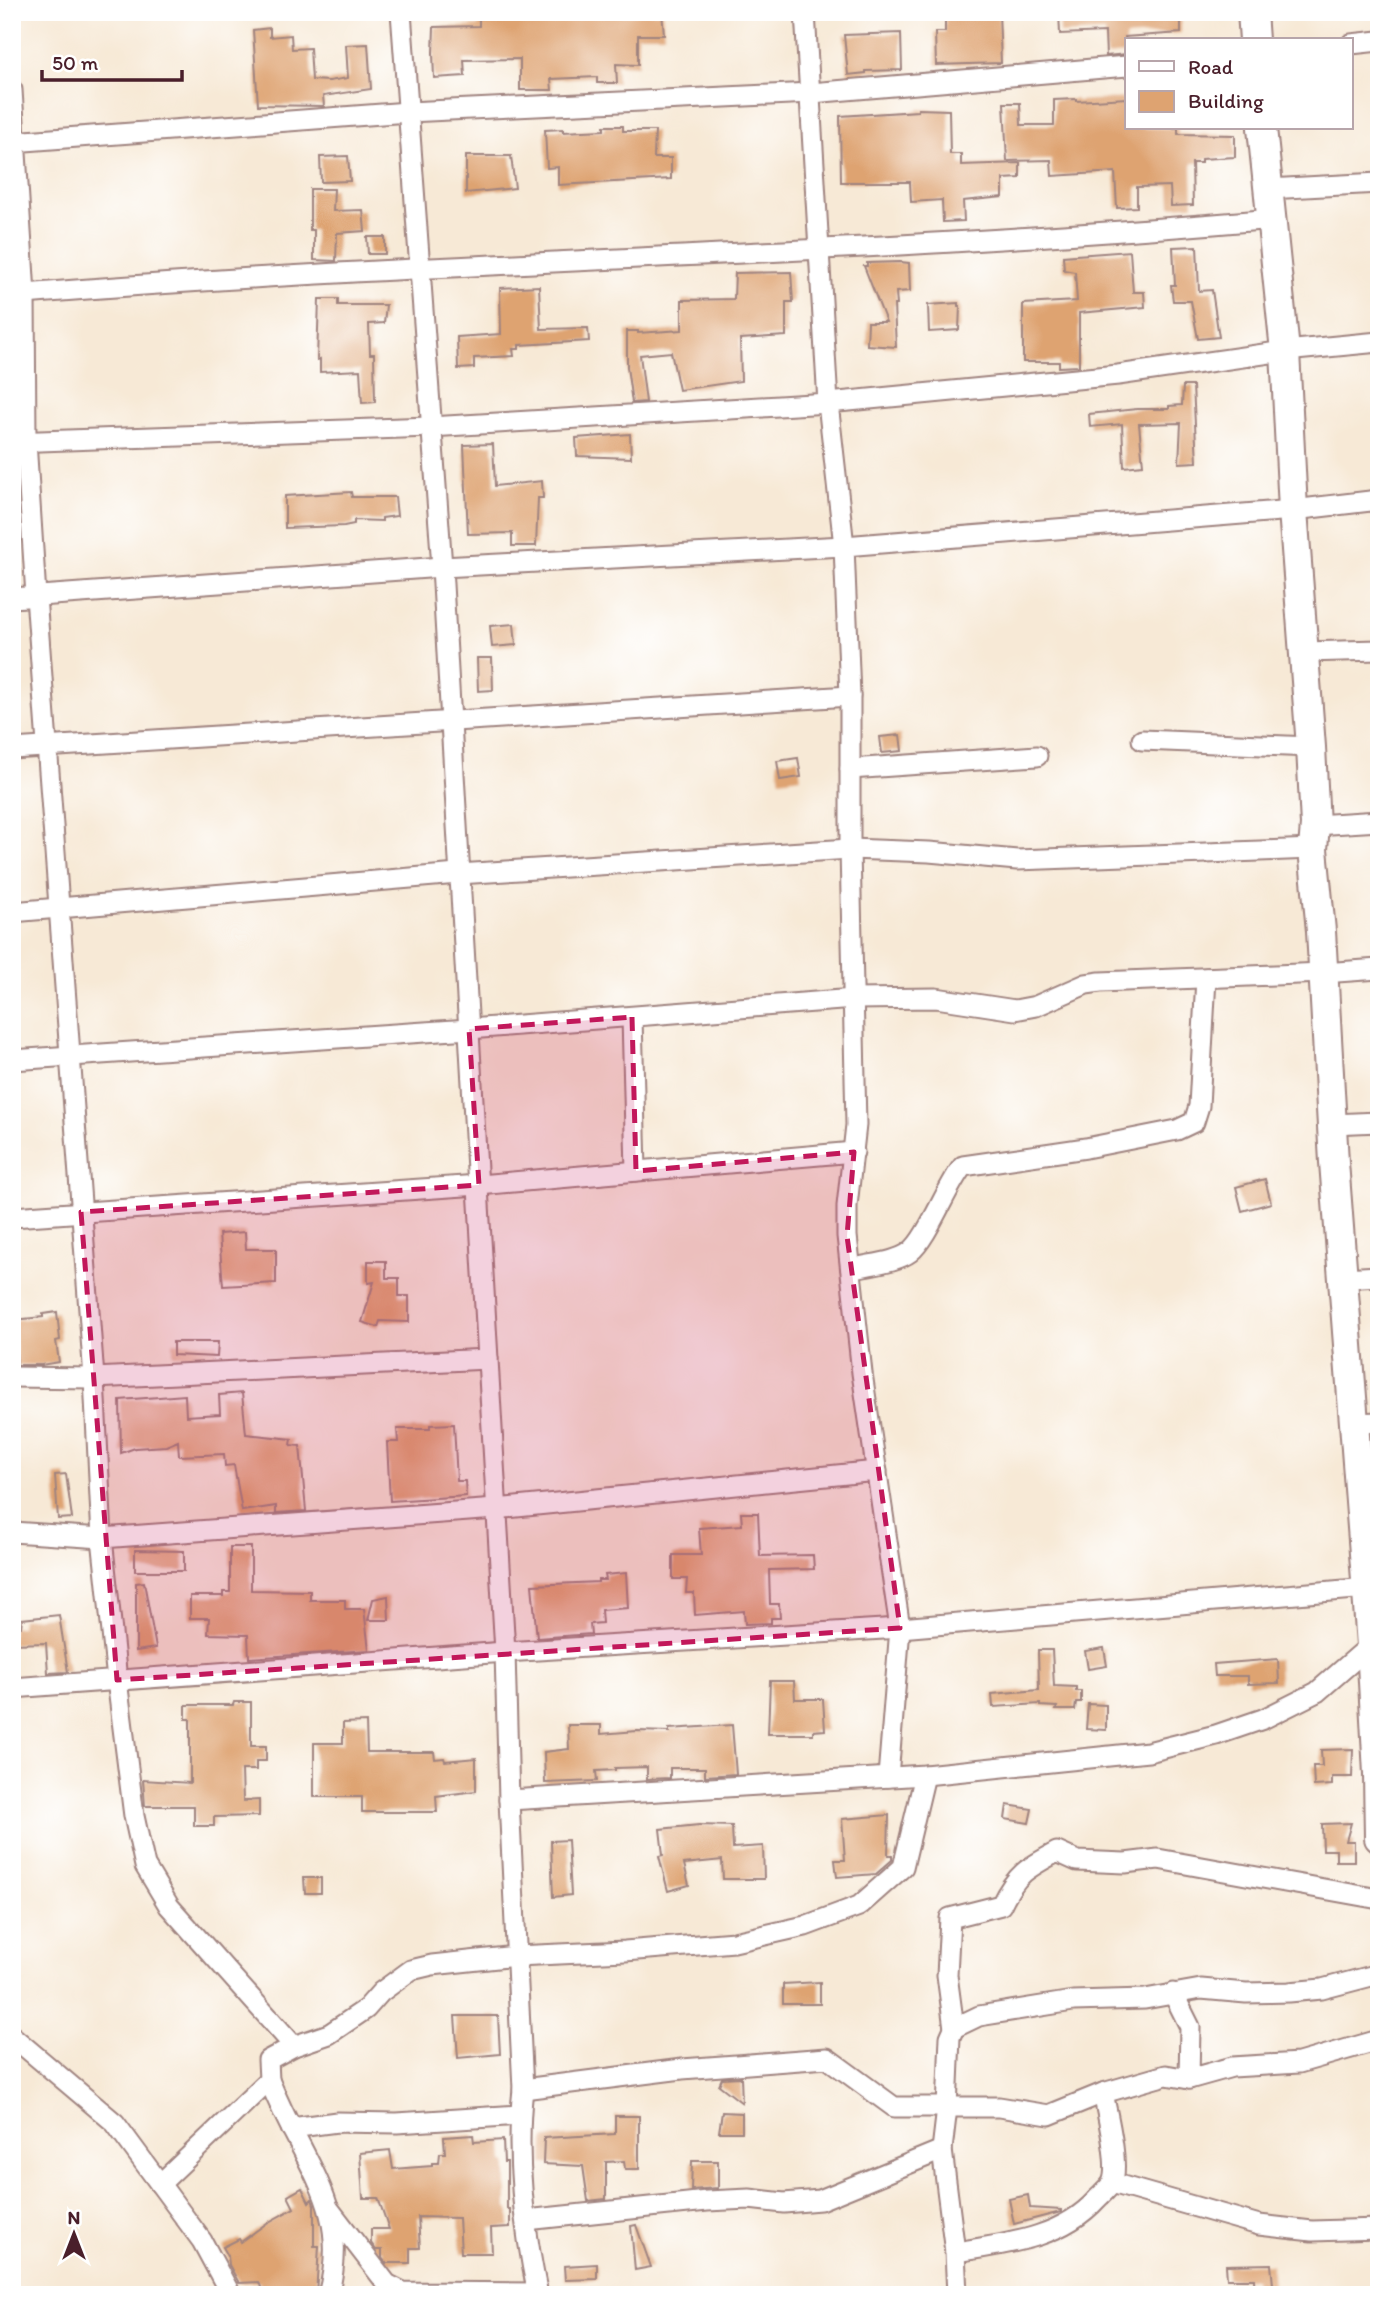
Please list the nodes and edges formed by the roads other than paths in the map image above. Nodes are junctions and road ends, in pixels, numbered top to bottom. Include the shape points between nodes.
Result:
1 (401, 12) edge
2 (805, 12) edge
3 (1252, 12) edge
4 (1254, 38) edge
5 (1379, 41) edge
6 (1352, 44) edge
7 (1125, 66) edge
8 (12, 90) edge
9 (811, 93) junction
10 (408, 112) junction
11 (1262, 130) edge
12 (14, 142) edge
13 (1379, 183) edge
14 (1268, 189) junction
15 (1273, 219) junction
16 (820, 248) junction
17 (419, 267) junction
18 (19, 295) edge
19 (1379, 342) edge
20 (1285, 351) junction
21 (828, 403) junction
22 (430, 427) junction
23 (19, 441) edge
24 (1379, 500) edge
25 (1293, 510) junction
26 (844, 546) junction
27 (442, 567) junction
28 (36, 596) junction
29 (12, 598) edge
30 (1379, 650) edge
31 (1305, 652) junction
32 (850, 696) junction
33 (451, 722) junction
34 (1142, 740) dead end
35 (1311, 747) junction
36 (47, 748) junction
37 (12, 749) edge
38 (1037, 757) dead end
39 (850, 769) junction
40 (1379, 821) edge
41 (1314, 837) junction
42 (850, 849) junction
43 (458, 874) junction
44 (58, 909) junction
45 (12, 912) edge
46 (1379, 969) edge
47 (1323, 973) junction
48 (1206, 978) junction
49 (854, 999) junction
50 (632, 1017) junction
51 (469, 1029) junction
52 (69, 1056) junction
53 (12, 1060) edge
54 (1379, 1122) edge
55 (1332, 1124) junction
56 (854, 1152) junction
57 (636, 1171) junction
58 (478, 1185) junction
59 (81, 1212) junction
60 (12, 1217) edge
61 (850, 1269) junction
62 (1379, 1276) edge
63 (1343, 1278) junction
64 (488, 1359) junction
65 (12, 1377) edge
66 (94, 1378) junction
67 (1367, 1423) edge
68 (877, 1471) junction
69 (496, 1509) junction
70 (12, 1532) edge
71 (102, 1538) junction
72 (1373, 1588) edge
73 (900, 1628) junction
74 (1371, 1645) junction
75 (505, 1652) junction
76 (117, 1680) junction
77 (12, 1688) edge
78 (1378, 1746) edge
79 (925, 1775) junction
80 (888, 1777) junction
81 (509, 1800) junction
82 (1379, 1838) edge
83 (1379, 1899) edge
84 (516, 1956) junction
85 (1379, 1974) edge
86 (1173, 1993) junction
87 (954, 2028) junction
88 (12, 2036) edge
89 (1379, 2040) edge
90 (294, 2046) junction
91 (1189, 2079) junction
92 (269, 2080) junction
93 (523, 2089) junction
94 (1103, 2093) junction
95 (947, 2108) junction
96 (520, 2115) junction
97 (291, 2128) junction
98 (942, 2150) junction
99 (1112, 2183) junction
100 (160, 2185) junction
101 (330, 2210) junction
102 (526, 2220) junction
103 (1379, 2229) edge
104 (955, 2252) junction
105 (538, 2294) edge
106 (231, 2295) edge
107 (328, 2295) edge
108 (957, 2295) edge

1 - 10 street
2 - 9 street
3 - 4 main road
5 - 6 street
7 - 9 street
8 - 12 street
9 - 10 street
9 - 16 street
10 - 12 street
10 - 17 street
11 - 14 main road
12 - 18 street
13 - 14 street
14 - 15 main road
15 - 16 street via 1112,233
15 - 20 main road
16 - 17 street
16 - 21 street
17 - 18 street
17 - 22 street
18 - 23 street
19 - 20 street
20 - 21 street via 1118,375
20 - 25 main road
21 - 22 street
21 - 26 street
22 - 23 street
22 - 27 street
23 - 28 street
24 - 25 street
25 - 26 street
25 - 31 main road
26 - 27 street
26 - 32 street
27 - 28 street
27 - 33 street
28 - 29 street
28 - 36 street
30 - 31 street
31 - 35 main road
32 - 33 street
32 - 39 street
33 - 36 street
33 - 43 street
34 - 35 street
35 - 41 main road
36 - 37 street
36 - 44 street
38 - 39 street
39 - 42 street
40 - 41 street
41 - 42 street via 1017,860
41 - 47 main road
42 - 43 street
42 - 49 street
43 - 44 street
43 - 51 street
44 - 45 street
44 - 52 street
46 - 47 street
47 - 48 street
47 - 55 main road
48 - 49 street via 1100,982 1015,1010 936,998
48 - 61 street via 1199,1106 1194,1122 1177,1130 1086,1148 963,1166 910,1252
49 - 50 street
49 - 56 street
50 - 51 street
50 - 57 street
51 - 52 street
51 - 58 street
52 - 53 street
52 - 59 street
54 - 55 street
55 - 63 main road
56 - 57 street
56 - 61 street via 847,1206
57 - 58 street
58 - 59 street
58 - 64 street
59 - 60 street
59 - 66 street
61 - 68 street
62 - 63 street
63 - 67 main road
64 - 66 street
64 - 69 street
65 - 66 street
66 - 71 street
67 - 72 main road
68 - 69 street
68 - 73 street
69 - 71 street
69 - 75 street
70 - 71 street
71 - 76 street
72 - 73 street
72 - 74 main road
73 - 75 street
73 - 80 street
74 - 78 main road
74 - 79 street via 1317,1692 1216,1735 1149,1752
75 - 76 street
75 - 81 street
76 - 77 street
76 - 90 street via 145,1867 169,1906
78 - 82 main road
79 - 80 street
79 - 84 street via 903,1867 859,1906 805,1926 734,1942
80 - 81 street
81 - 84 street
83 - 87 street via 1158,1859 1077,1861 1057,1852 1012,1882 1001,1905 950,1919 947,1975
84 - 90 street via 411,1970 329,2034
84 - 93 street
85 - 86 street via 1322,1989
86 - 87 street via 1145,1999 1073,2001 979,2016
86 - 91 street via 1190,2027
87 - 95 street
88 - 100 street via 115,2123
89 - 91 street via 1299,2063 1232,2067
90 - 92 street via 268,2060
91 - 94 street via 1166,2076
92 - 97 street
92 - 100 street
93 - 95 street via 682,2069 827,2058 894,2107
93 - 96 street
94 - 95 street via 1049,2115 999,2107
94 - 99 street via 1115,2161
95 - 98 street
96 - 97 street
96 - 102 street via 519,2166
97 - 101 street
98 - 102 street via 820,2200 707,2201
98 - 104 street
99 - 103 street via 1259,2225 1312,2231
99 - 104 street via 1069,2223 1038,2236
100 - 106 street via 202,2241
101 - 105 street via 387,2284 403,2292
101 - 107 street via 334,2262
102 - 105 street
104 - 108 street

